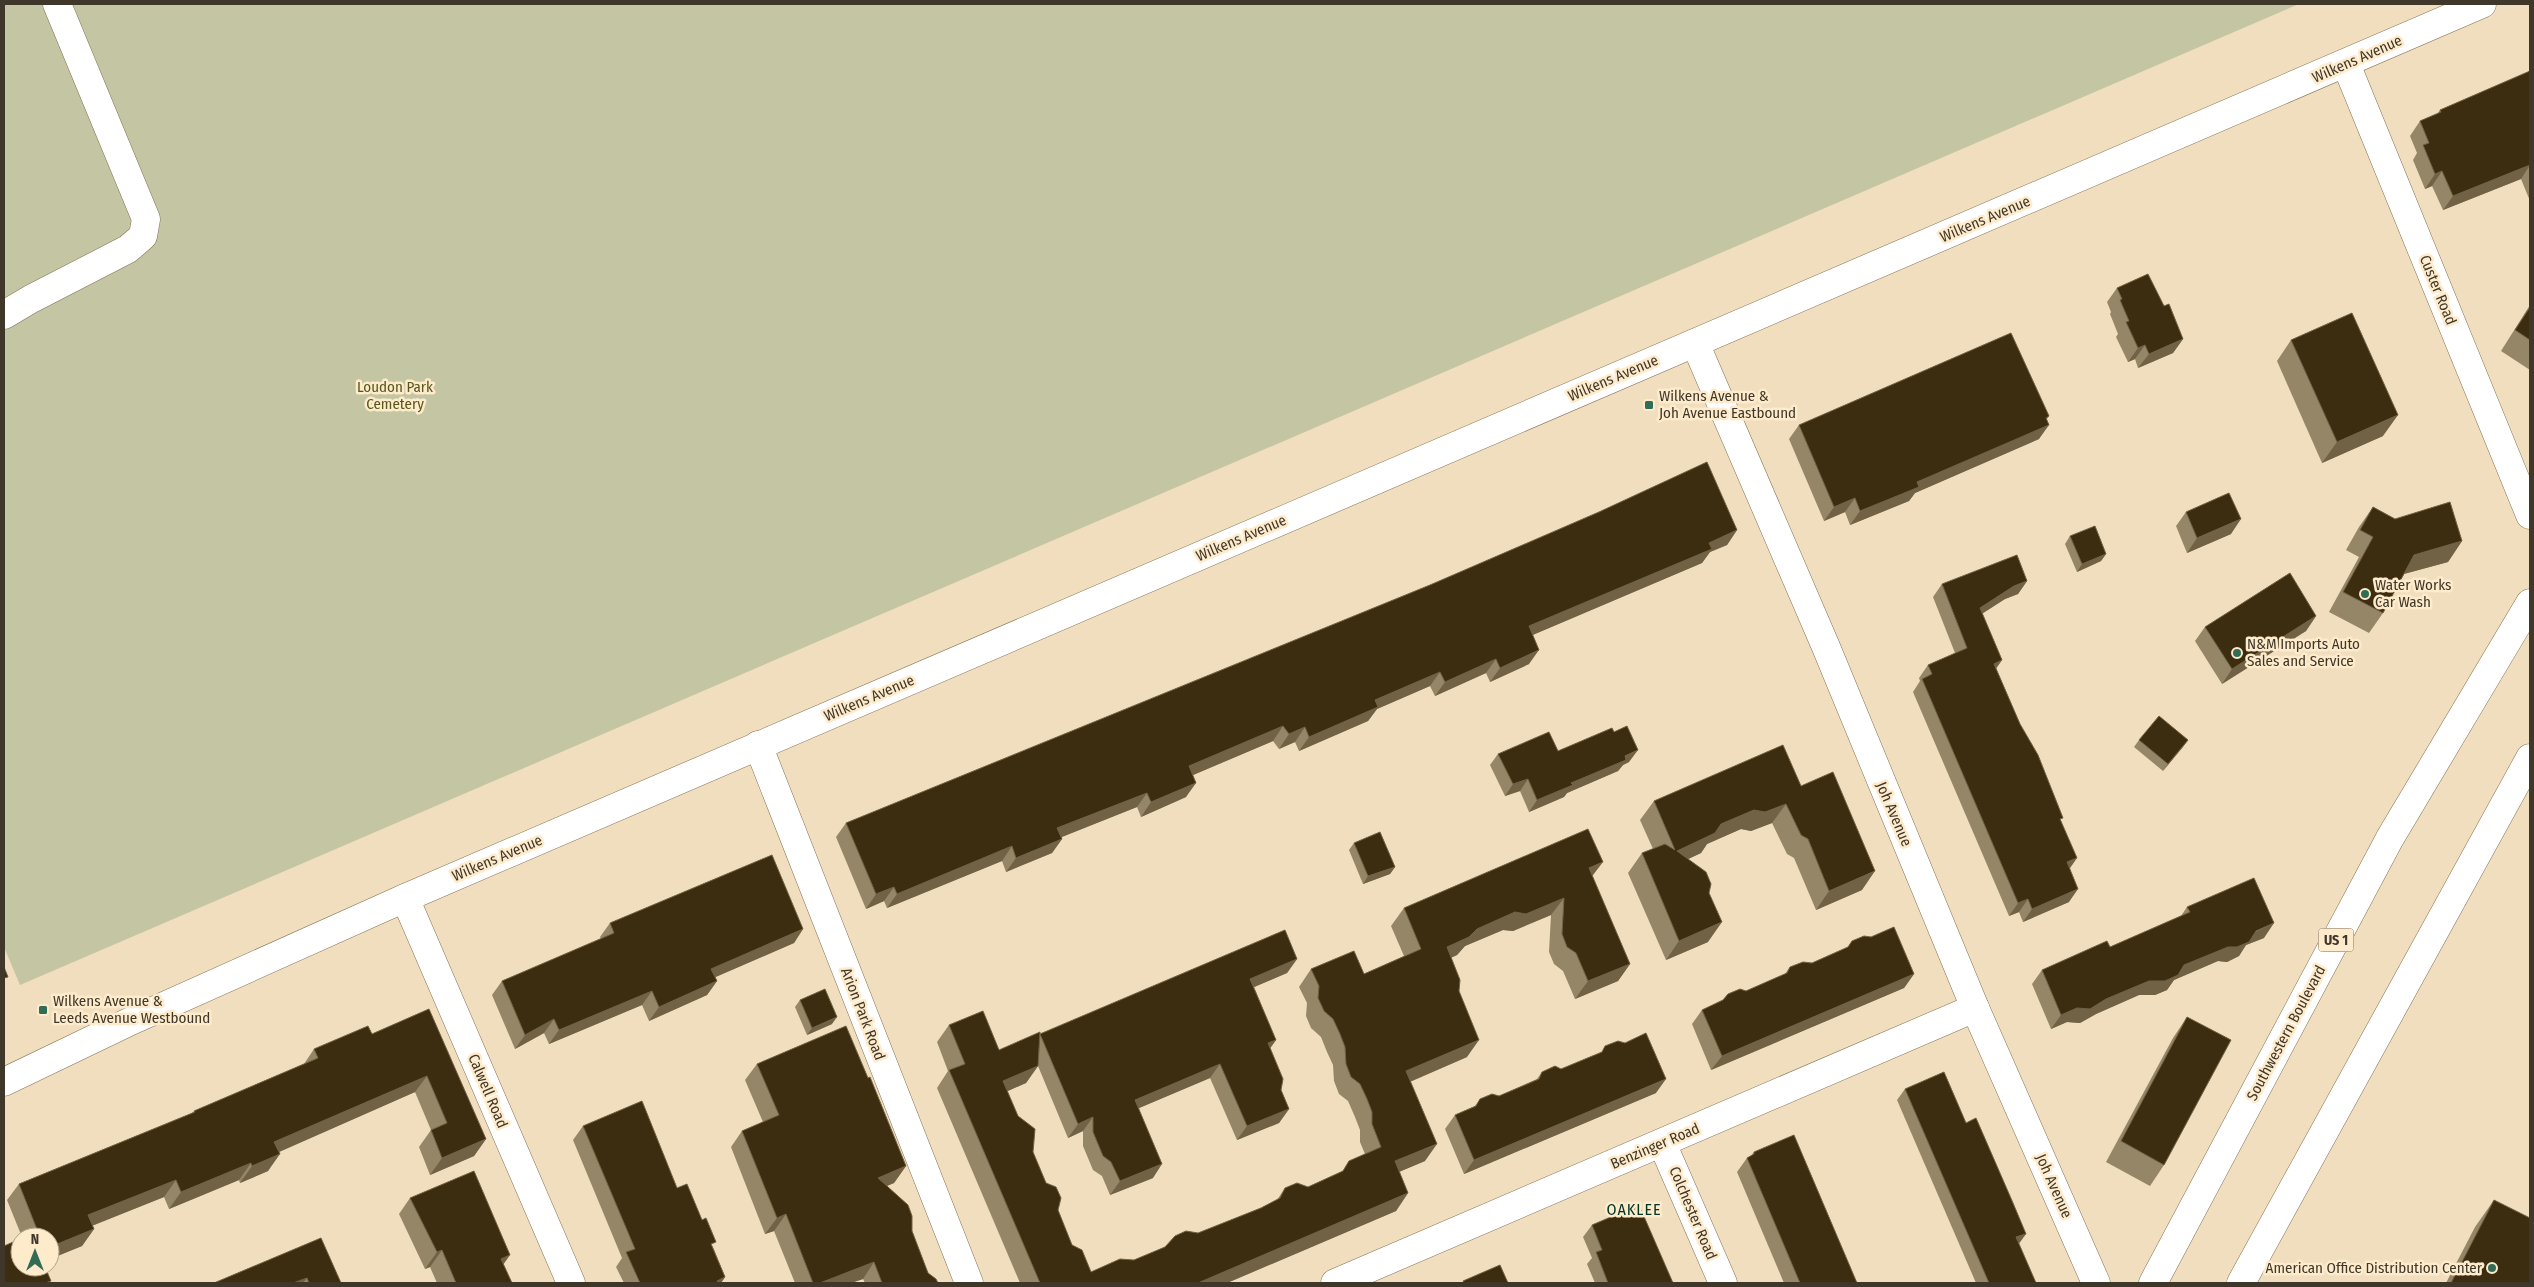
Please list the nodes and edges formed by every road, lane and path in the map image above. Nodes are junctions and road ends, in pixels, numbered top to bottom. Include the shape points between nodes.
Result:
1 (57, 4) edge
2 (2482, 4) edge
3 (2346, 64) junction
4 (4, 315) edge
5 (1695, 343) junction
6 (2530, 515) edge
7 (2530, 604) edge
8 (758, 745) junction
9 (2530, 758) edge
10 (405, 898) junction
11 (1975, 1008) junction
12 (4, 1082) edge
13 (1662, 1143) junction
14 (571, 1283) edge
15 (969, 1283) edge
16 (1335, 1283) edge
17 (1723, 1283) edge
18 (2096, 1283) edge
19 (2153, 1283) edge
20 (2241, 1283) edge

1 - 4 main road via 146,219 143,236 128,249
2 - 3 main road, Wilkens Avenue
3 - 5 main road, Wilkens Avenue
3 - 6 main road, Custer Road
5 - 8 main road, Wilkens Avenue
5 - 11 main road, Joh Avenue via 1826,647
7 - 19 main road, Southwestern Boulevard / US 1 via 2390,838
8 - 10 main road, Wilkens Avenue
8 - 15 main road, Arion Park Road
9 - 20 main road
10 - 12 main road, Wilkens Avenue via 133,1020
10 - 14 main road, Calwell Road
11 - 13 main road, Benzinger Road
11 - 18 main road, Joh Avenue
13 - 16 main road, Benzinger Road
13 - 17 main road, Colchester Road

